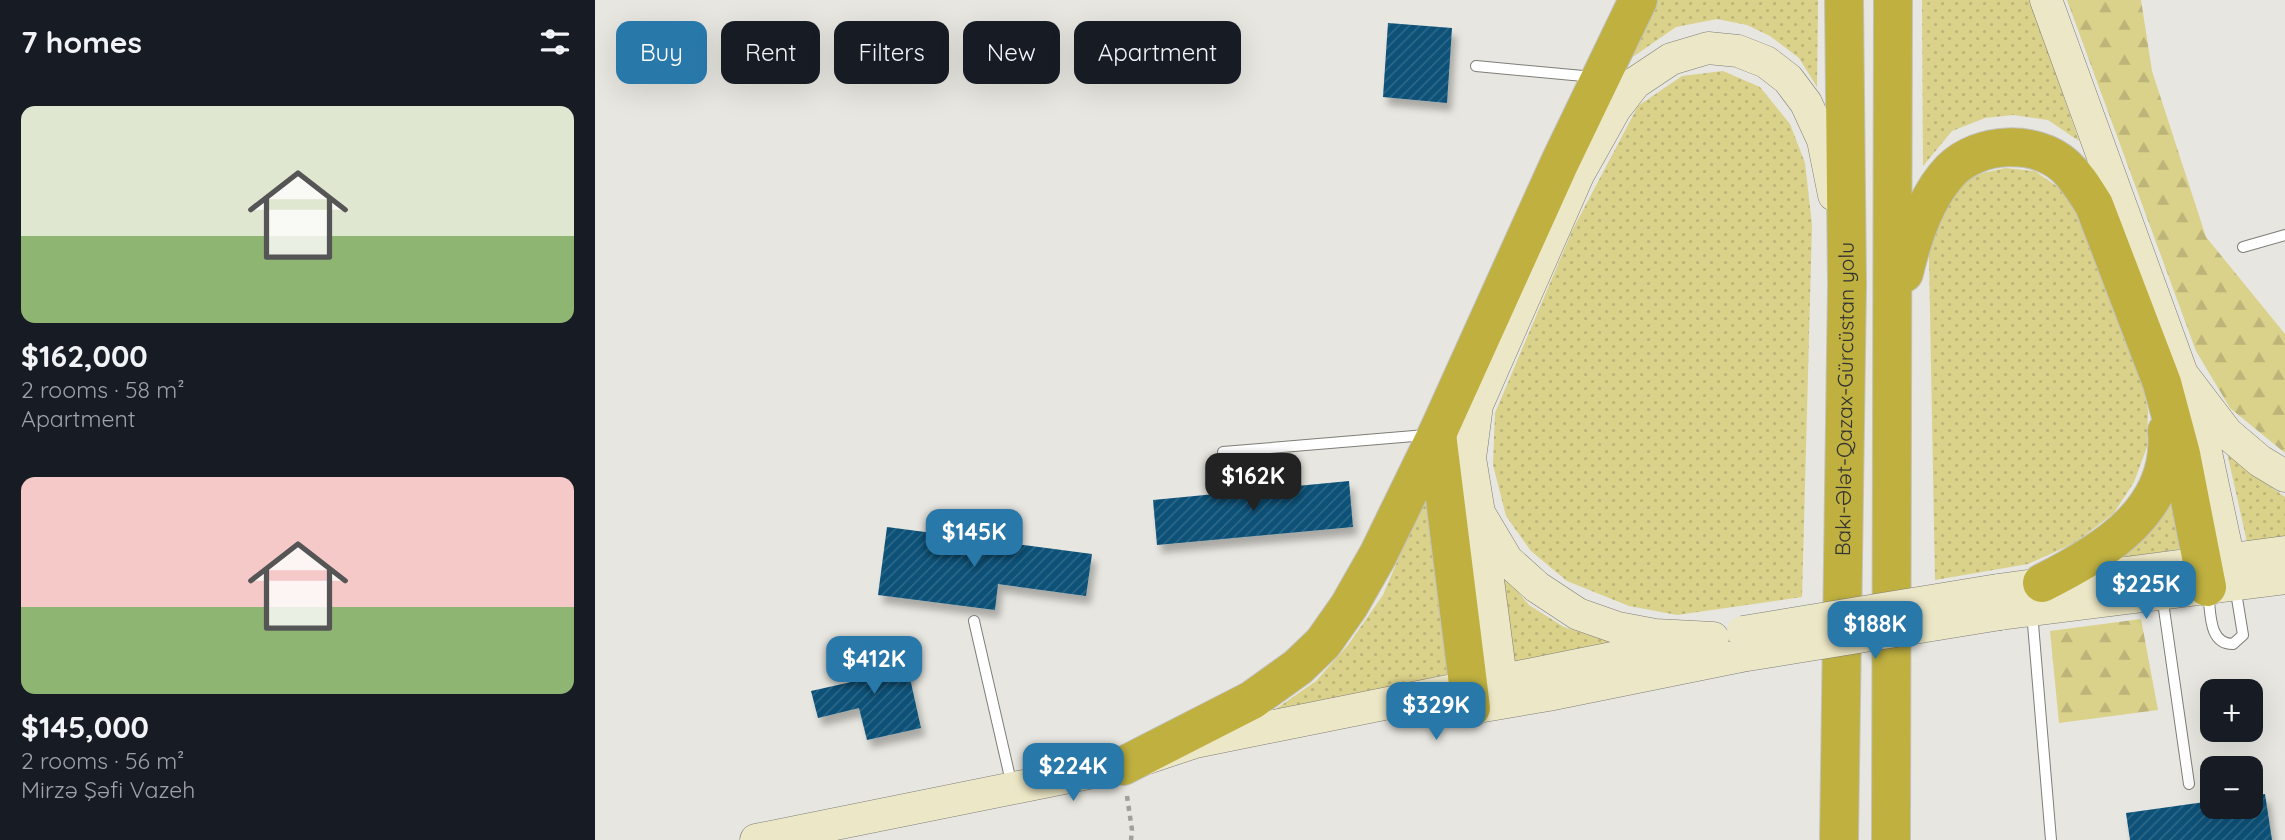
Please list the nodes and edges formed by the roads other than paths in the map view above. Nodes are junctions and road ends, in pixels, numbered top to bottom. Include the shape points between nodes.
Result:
1 (1638, 0) edge
2 (1844, 0) edge
3 (1893, 0) edge
4 (2046, 0) edge
5 (1476, 66) dead end
6 (1601, 77) junction
7 (2285, 234) edge
8 (2243, 247) dead end
9 (1847, 284) junction
10 (1894, 334) junction
11 (2172, 379) junction
12 (1437, 434) junction
13 (1223, 452) dead end
14 (2285, 476) edge
15 (1479, 513) junction
16 (2285, 552) edge
17 (2218, 573) junction
18 (2285, 578) edge
19 (2162, 593) junction
20 (2037, 596) junction
21 (974, 621) dead end
22 (1733, 642) junction
23 (1486, 694) junction
24 (1123, 766) junction
25 (2189, 784) dead end
26 (1013, 788) junction
27 (756, 840) edge
28 (1839, 840) edge
29 (1891, 840) edge
30 (2051, 840) edge

1 - 6 highway
2 - 9 highway, Bakı-Ələt-Qazax-Gürcüstan yolu
3 - 10 highway
4 - 11 main road
5 - 6 lane
6 - 12 highway
7 - 8 lane
9 - 15 main road via 1823,140 1806,103 1788,79 1766,62 1738,51 1708,48 1671,59 1635,83 1584,164 1477,405 1470,458
9 - 28 highway, Bakı-Ələt-Qazax-Gürcüstan yolu
10 - 11 highway via 1905,270 1921,222 1950,171 1969,156 1989,149 2040,150 2063,164 2094,205
10 - 29 highway
11 - 14 main road via 2227,433
11 - 17 highway via 2181,454
11 - 20 highway via 2168,444 2153,497 2109,546
12 - 13 lane
12 - 23 highway
12 - 24 highway via 1378,555 1323,643 1252,699
15 - 22 main road via 1507,560 1578,614 1643,633
15 - 23 main road
16 - 17 main road
17 - 17 lane via 2243,635 2233,644 2218,640 2214,633
17 - 18 main road
17 - 19 main road
17 - 20 main road
19 - 20 main road
19 - 25 lane
20 - 22 main road, bridge
20 - 30 lane
21 - 26 lane
22 - 23 main road
23 - 24 main road via 1197,762
24 - 26 main road
26 - 27 main road

